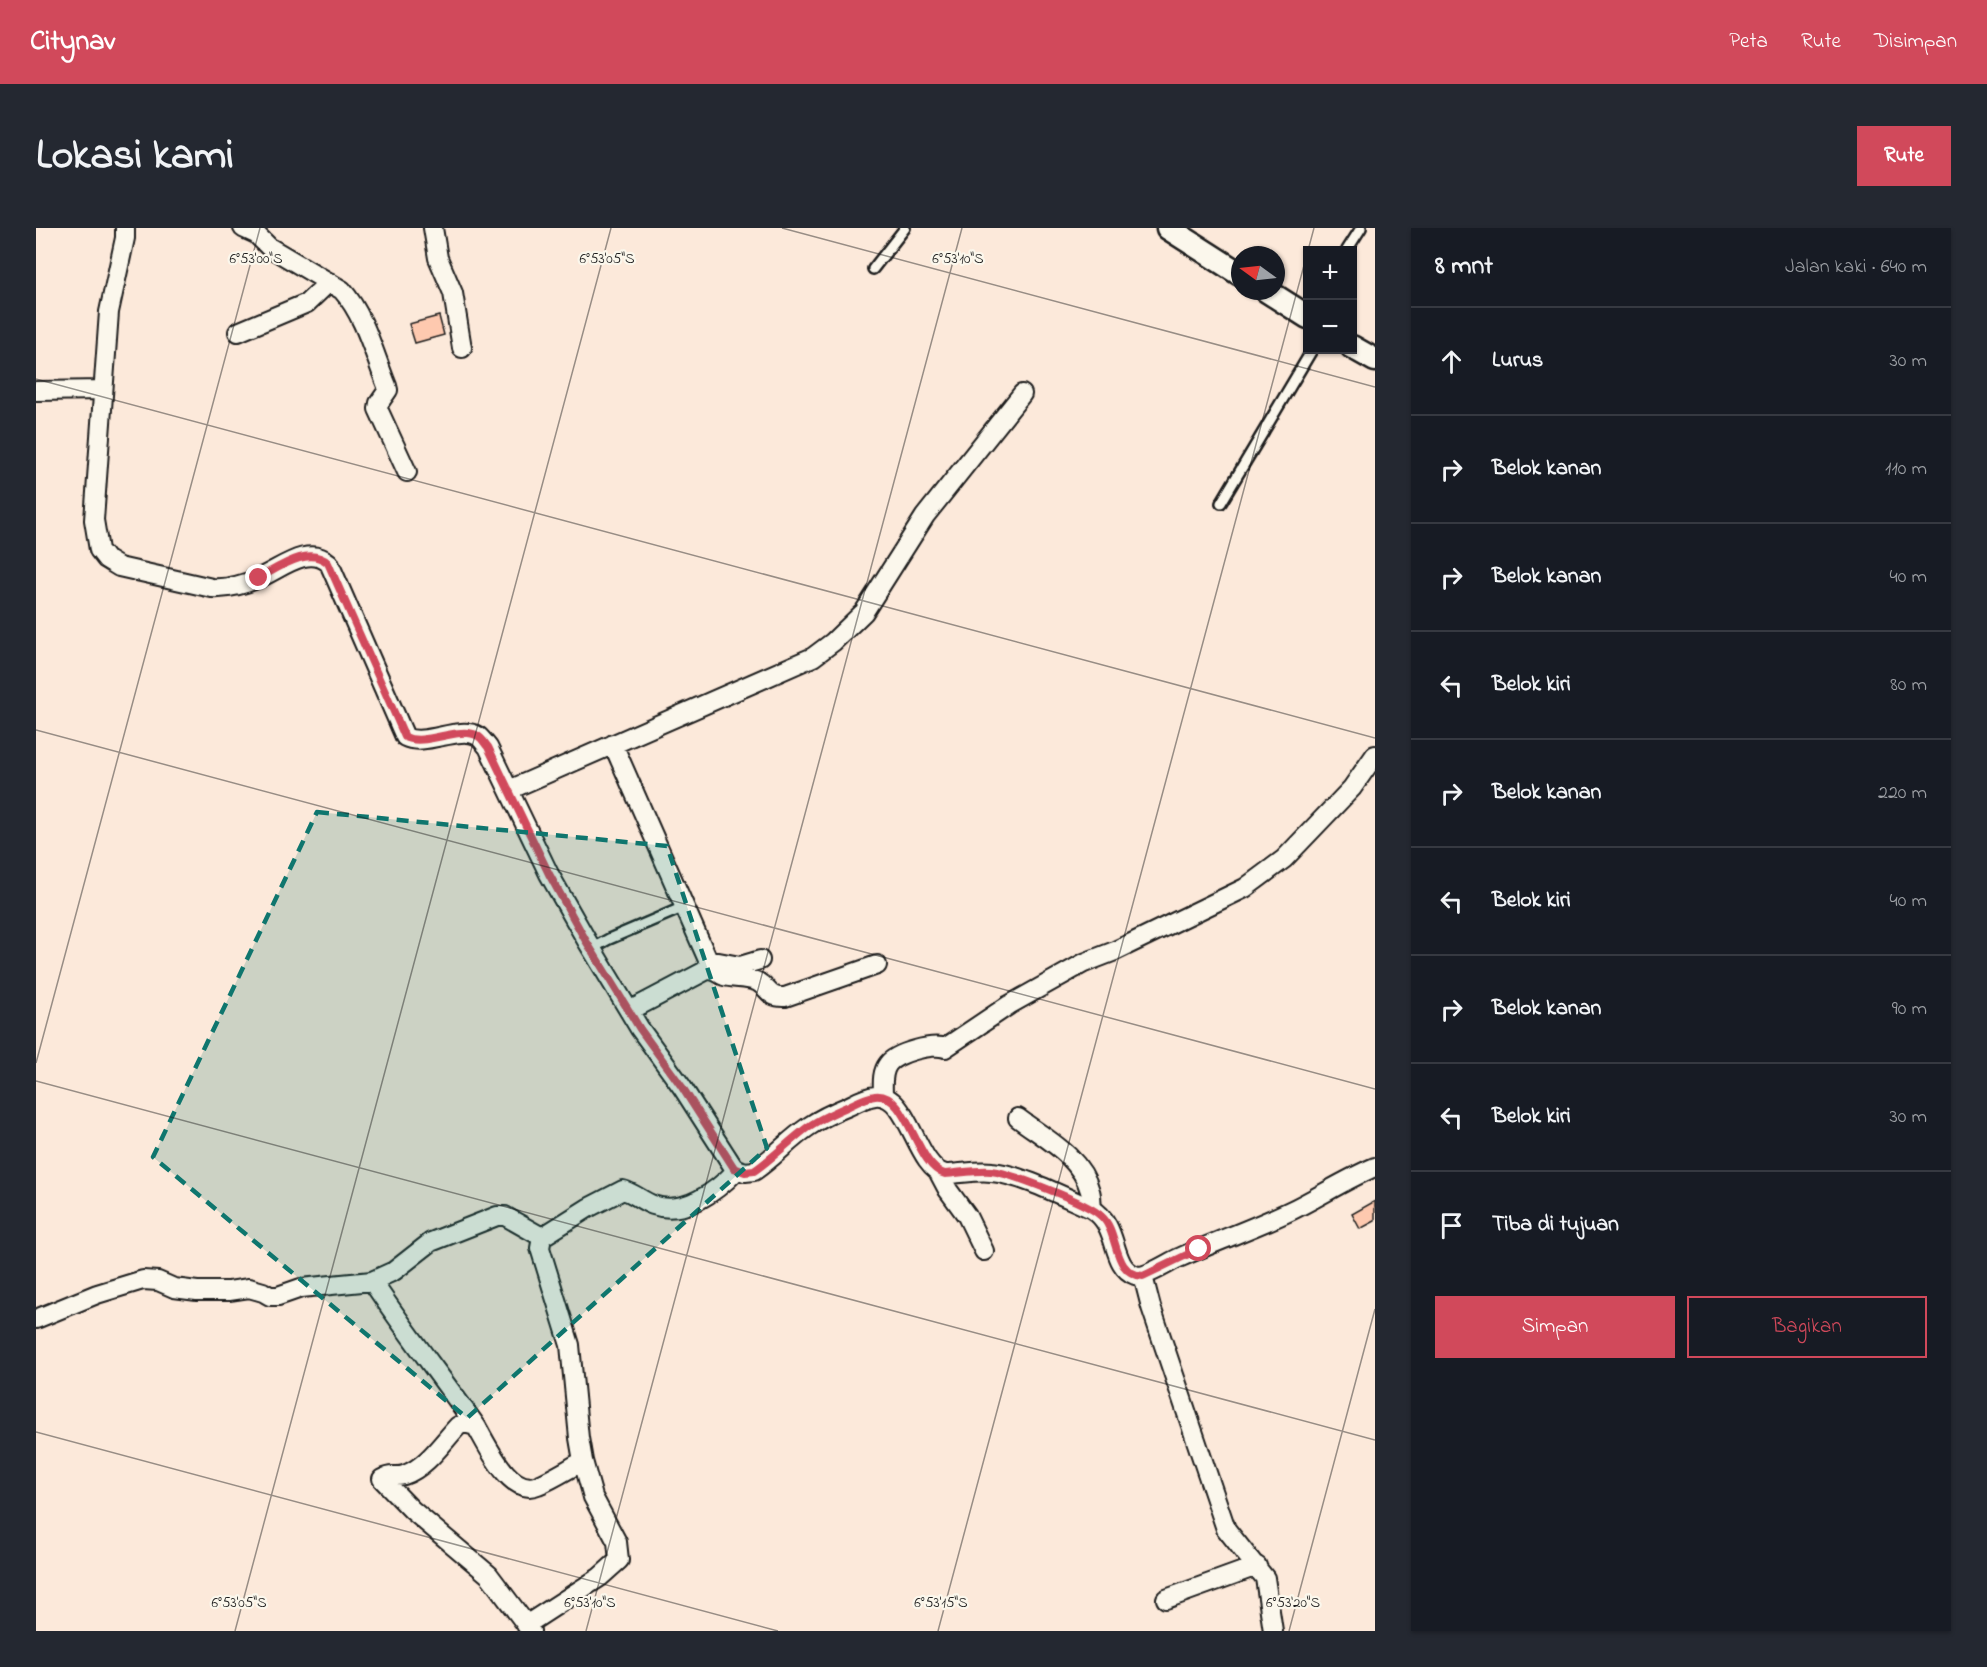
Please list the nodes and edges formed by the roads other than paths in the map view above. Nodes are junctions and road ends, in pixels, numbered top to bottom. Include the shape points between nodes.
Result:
1 (125, 228) edge
2 (243, 228) edge
3 (433, 228) edge
4 (905, 228) edge
5 (1168, 228) edge
6 (1361, 228) edge
7 (1350, 246) edge
8 (1231, 268) edge
9 (873, 269) dead end
10 (329, 282) junction
11 (1282, 300) edge
12 (1303, 313) edge
13 (238, 332) dead end
14 (462, 348) dead end
15 (1357, 349) edge
16 (1310, 354) edge
17 (1375, 360) edge
18 (103, 390) junction
19 (36, 391) edge
20 (1022, 394) dead end
21 (407, 472) dead end
22 (1221, 503) dead end
23 (613, 744) junction
24 (1375, 755) edge
25 (509, 790) junction
26 (677, 910) dead end
27 (595, 947) junction
28 (760, 960) dead end
29 (877, 965) dead end
30 (629, 1011) junction
31 (883, 1096) junction
32 (1018, 1118) dead end
33 (1375, 1167) edge
34 (737, 1170) junction
35 (939, 1173) junction
36 (1092, 1209) junction
37 (542, 1237) junction
38 (984, 1251) dead end
39 (1143, 1276) junction
40 (372, 1281) junction
41 (36, 1319) edge
42 (476, 1426) junction
43 (583, 1461) junction
44 (1257, 1566) junction
45 (1166, 1599) dead end
46 (528, 1628) edge
47 (1273, 1631) edge

1 - 18 street via 109,312
2 - 10 street
3 - 14 street via 438,258 453,293
4 - 9 lane
5 - 8 street
6 - 7 lane
10 - 13 street via 307,303
10 - 21 street via 350,298 363,325 388,390 379,403 380,414
11 - 12 street
15 - 17 street
16 - 22 lane
18 - 19 street
18 - 25 street via 94,520 99,550 106,559 145,574 226,589 308,555 324,559 405,737 479,736
20 - 23 street via 924,516 864,612 833,642 813,657
23 - 25 street
23 - 28 street via 708,960 740,966
24 - 31 street via 1352,788 1284,859 1245,888 1084,963 1009,1005 945,1048 936,1045 894,1058 884,1071
25 - 27 street via 549,874
26 - 27 lane
27 - 30 street
29 - 30 street via 778,997 759,982 707,970
30 - 34 street
31 - 34 street via 825,1116 754,1171
31 - 35 street via 893,1102
32 - 36 street via 1070,1156 1090,1190
33 - 39 street via 1288,1212
34 - 37 street via 724,1184 695,1202 668,1209 623,1190
35 - 36 street via 1001,1173
35 - 38 street
36 - 39 street via 1107,1224 1122,1264 1134,1275
37 - 40 street via 505,1216 497,1216 431,1242 394,1271
37 - 43 street via 540,1248 570,1345
39 - 44 street via 1226,1529
40 - 41 street via 301,1288 270,1296 249,1288 197,1291 143,1280
40 - 42 street
42 - 43 street via 496,1461 518,1485 526,1488
42 - 46 street via 458,1426 421,1466 402,1476 389,1474 382,1479 412,1510 489,1575
43 - 46 street via 592,1497 617,1542 619,1560
44 - 45 street
44 - 47 street via 1266,1582

